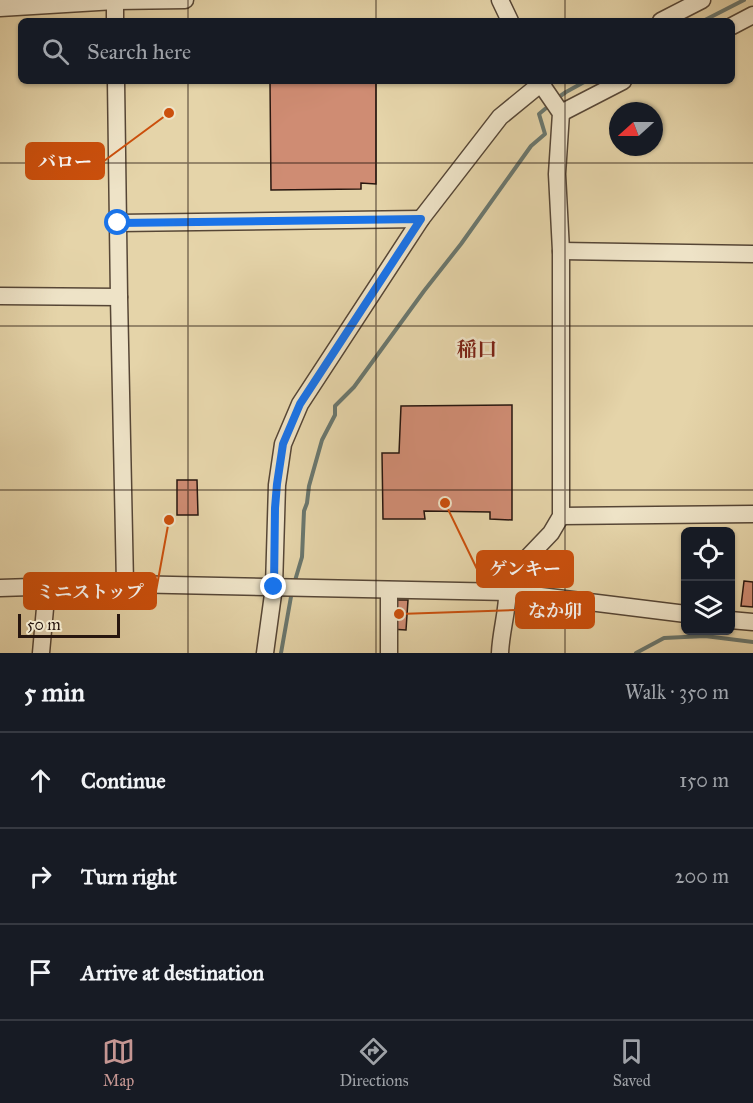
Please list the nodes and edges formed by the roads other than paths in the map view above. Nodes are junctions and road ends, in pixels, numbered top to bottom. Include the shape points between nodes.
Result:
1 (115, 0) edge
2 (185, 0) edge
3 (500, 0) edge
4 (702, 0) edge
5 (0, 8) edge
6 (753, 15) edge
7 (115, 18) edge
8 (509, 18) edge
9 (667, 18) edge
10 (735, 24) edge
11 (116, 84) edge
12 (539, 84) edge
13 (542, 84) edge
14 (617, 84) edge
15 (561, 112) junction
16 (421, 219) junction
17 (118, 223) junction
18 (561, 251) junction
19 (753, 254) edge
20 (0, 296) edge
21 (119, 297) junction
22 (753, 514) edge
23 (561, 516) junction
24 (125, 584) junction
25 (47, 586) junction
26 (274, 587) junction
27 (0, 588) edge
28 (389, 590) junction
29 (508, 592) junction
30 (681, 613) edge
31 (735, 620) edge
32 (753, 622) edge
33 (41, 653) edge
34 (265, 653) edge
35 (389, 653) edge
36 (500, 653) edge

1 - 2 street
1 - 5 street
1 - 7 street
3 - 8 street
4 - 9 street
6 - 10 street
11 - 17 street
12 - 16 street via 500,117
13 - 15 street
14 - 15 street
15 - 18 street via 557,174
16 - 17 street
16 - 26 street via 300,404 283,444 276,496
17 - 21 street
18 - 19 street
18 - 23 street
20 - 21 street
21 - 24 street
22 - 23 street
23 - 29 street via 551,533 507,579
24 - 25 street
24 - 26 street
25 - 27 street
25 - 33 street
26 - 28 street
26 - 34 street
28 - 29 street
28 - 35 street
29 - 30 street
29 - 36 street
31 - 32 street

